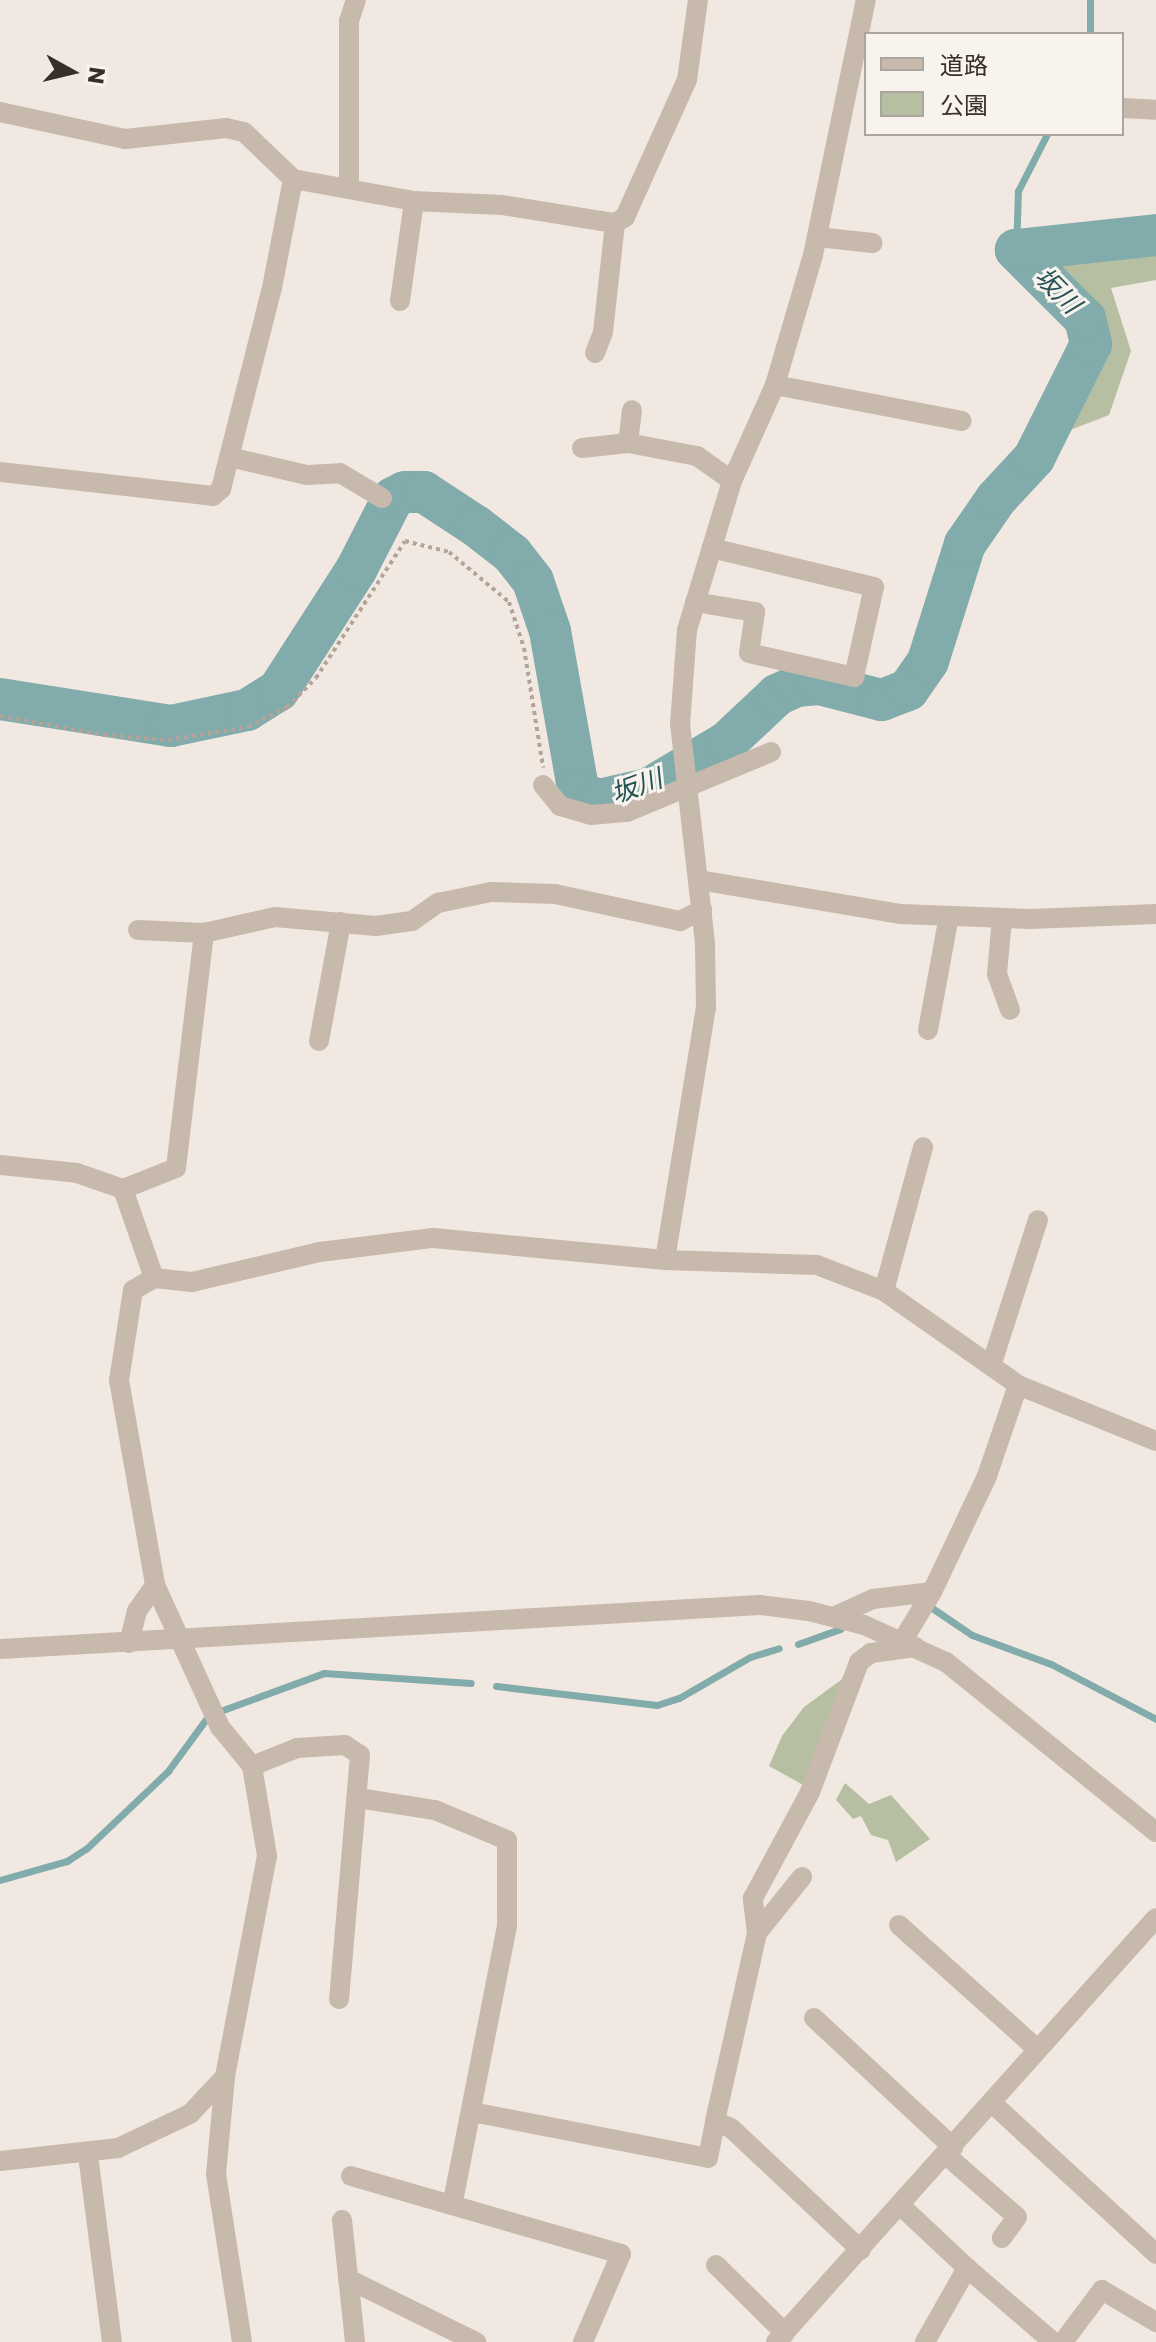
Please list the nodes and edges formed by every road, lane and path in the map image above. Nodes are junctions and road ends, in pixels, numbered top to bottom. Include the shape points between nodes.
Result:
1 (356, 0) edge
2 (698, 0) edge
3 (866, 0) edge
4 (860, 49) edge
5 (1124, 108) edge
6 (1156, 110) edge
7 (0, 112) edge
8 (293, 179) junction
9 (349, 185) junction
10 (414, 201) junction
11 (615, 223) junction
12 (817, 237) junction
13 (873, 243) dead end
14 (400, 301) dead end
15 (595, 353) dead end
16 (775, 385) junction
17 (632, 410) dead end
18 (962, 421) dead end
19 (628, 443) junction
20 (582, 448) dead end
21 (229, 457) junction
22 (0, 472) edge
23 (732, 481) junction
24 (382, 498) dead end
25 (712, 548) junction
26 (695, 602) junction
27 (0, 716) edge
28 (771, 752) dead end
29 (688, 779) junction
30 (543, 785) joint
31 (699, 880) junction
32 (702, 910) junction
33 (1156, 914) edge
34 (949, 916) junction
35 (1002, 918) junction
36 (341, 922) junction
37 (138, 930) dead end
38 (204, 933) junction
39 (1010, 1010) dead end
40 (928, 1030) dead end
41 (319, 1041) dead end
42 (923, 1147) dead end
43 (0, 1165) edge
44 (123, 1189) junction
45 (1038, 1220) dead end
46 (665, 1260) junction
47 (154, 1278) junction
48 (884, 1291) junction
49 (992, 1363) junction
50 (1018, 1385) junction
51 (1156, 1441) edge
52 (155, 1585) junction
53 (932, 1592) junction
54 (833, 1617) junction
55 (180, 1641) junction
56 (129, 1643) junction
57 (910, 1644) junction
58 (0, 1649) edge
59 (252, 1766) junction
60 (358, 1798) junction
61 (1156, 1832) edge
62 (765, 1876) junction
63 (802, 1877) dead end
64 (784, 1898) junction
65 (1156, 1918) edge
66 (899, 1925) dead end
67 (757, 1933) junction
68 (339, 1999) dead end
69 (814, 2018) dead end
70 (1037, 2049) junction
71 (225, 2077) junction
72 (992, 2103) junction
73 (472, 2112) junction
74 (715, 2121) junction
75 (950, 2151) junction
76 (88, 2155) junction
77 (0, 2161) edge
78 (351, 2176) dead end
79 (453, 2202) junction
80 (901, 2206) junction
81 (342, 2220) dead end
82 (1002, 2238) dead end
83 (861, 2250) junction
84 (1156, 2254) edge
85 (716, 2265) dead end
86 (967, 2268) junction
87 (348, 2279) junction
88 (1156, 2322) edge
89 (780, 2338) edge
90 (112, 2342) edge
91 (242, 2342) edge
92 (355, 2342) edge
93 (476, 2342) edge
94 (583, 2342) edge
95 (925, 2342) edge
96 (1053, 2342) edge
97 (1063, 2342) edge

1 - 9 street via 349,21
2 - 11 street via 687,80 625,217
3 - 4 street
4 - 12 street
5 - 6 street
7 - 8 street via 125,139 226,128 244,132
8 - 9 street
8 - 21 street
9 - 10 street
10 - 11 street via 502,205
10 - 14 street
11 - 15 street via 603,332
12 - 13 street
12 - 16 street
16 - 18 street
16 - 23 street
17 - 19 street
19 - 20 street
19 - 23 street via 697,456
21 - 22 street via 221,489 213,496
21 - 24 street via 307,475 340,473
23 - 25 street
25 - 26 street
25 - 26 street via 874,587 854,677 749,653 755,612
26 - 29 street via 682,678
27 - 30 path via 104,735 168,740 248,727 287,707 316,678 405,541 427,543 449,552 509,602 543,742
28 - 29 street via 720,777
29 - 30 street via 661,801 627,812 591,815 560,806
29 - 31 street
31 - 32 street
31 - 34 street via 901,914
32 - 36 street via 680,921 555,894 491,892 438,903 412,921 376,926
32 - 46 street via 706,1008
33 - 35 street
34 - 35 street
34 - 40 street
35 - 39 street via 997,974
36 - 38 street via 275,917
36 - 41 street
37 - 38 street
38 - 44 street via 179,1159 176,1168
42 - 48 street
43 - 44 street via 77,1173
44 - 47 street
45 - 49 street
46 - 47 street via 433,1238 320,1252 192,1282
46 - 48 street via 817,1265
47 - 52 street via 133,1290 119,1380
48 - 49 street
49 - 50 street
50 - 51 street
50 - 53 street via 987,1476
52 - 55 street
52 - 56 street via 137,1611
53 - 54 street via 873,1599
53 - 57 street
54 - 55 street via 760,1605
54 - 57 street
55 - 56 street
55 - 59 street via 220,1727
56 - 58 street
57 - 61 street via 946,1662
57 - 62 street via 871,1653 859,1662 815,1781
59 - 60 street via 297,1748 345,1745 360,1755
59 - 71 street via 267,1856
60 - 68 street
60 - 73 street via 435,1810 507,1840 507,1926 489,1996
62 - 64 street
62 - 67 street via 753,1898
63 - 64 street
64 - 67 street
65 - 70 street
66 - 70 street
67 - 74 street
69 - 75 street
70 - 72 street
71 - 76 street via 190,2114 118,2148
71 - 91 street via 216,2174
72 - 75 street
72 - 84 street
73 - 74 street via 708,2158
73 - 79 street
74 - 83 street via 731,2128
75 - 80 street
75 - 82 street via 1017,2217
76 - 77 street
76 - 90 street
78 - 79 street
79 - 94 street via 621,2254
80 - 83 street
80 - 86 street
81 - 87 street
83 - 89 street
85 - 89 street
86 - 95 street
86 - 96 street
87 - 92 street
87 - 93 street
88 - 97 street via 1102,2290

